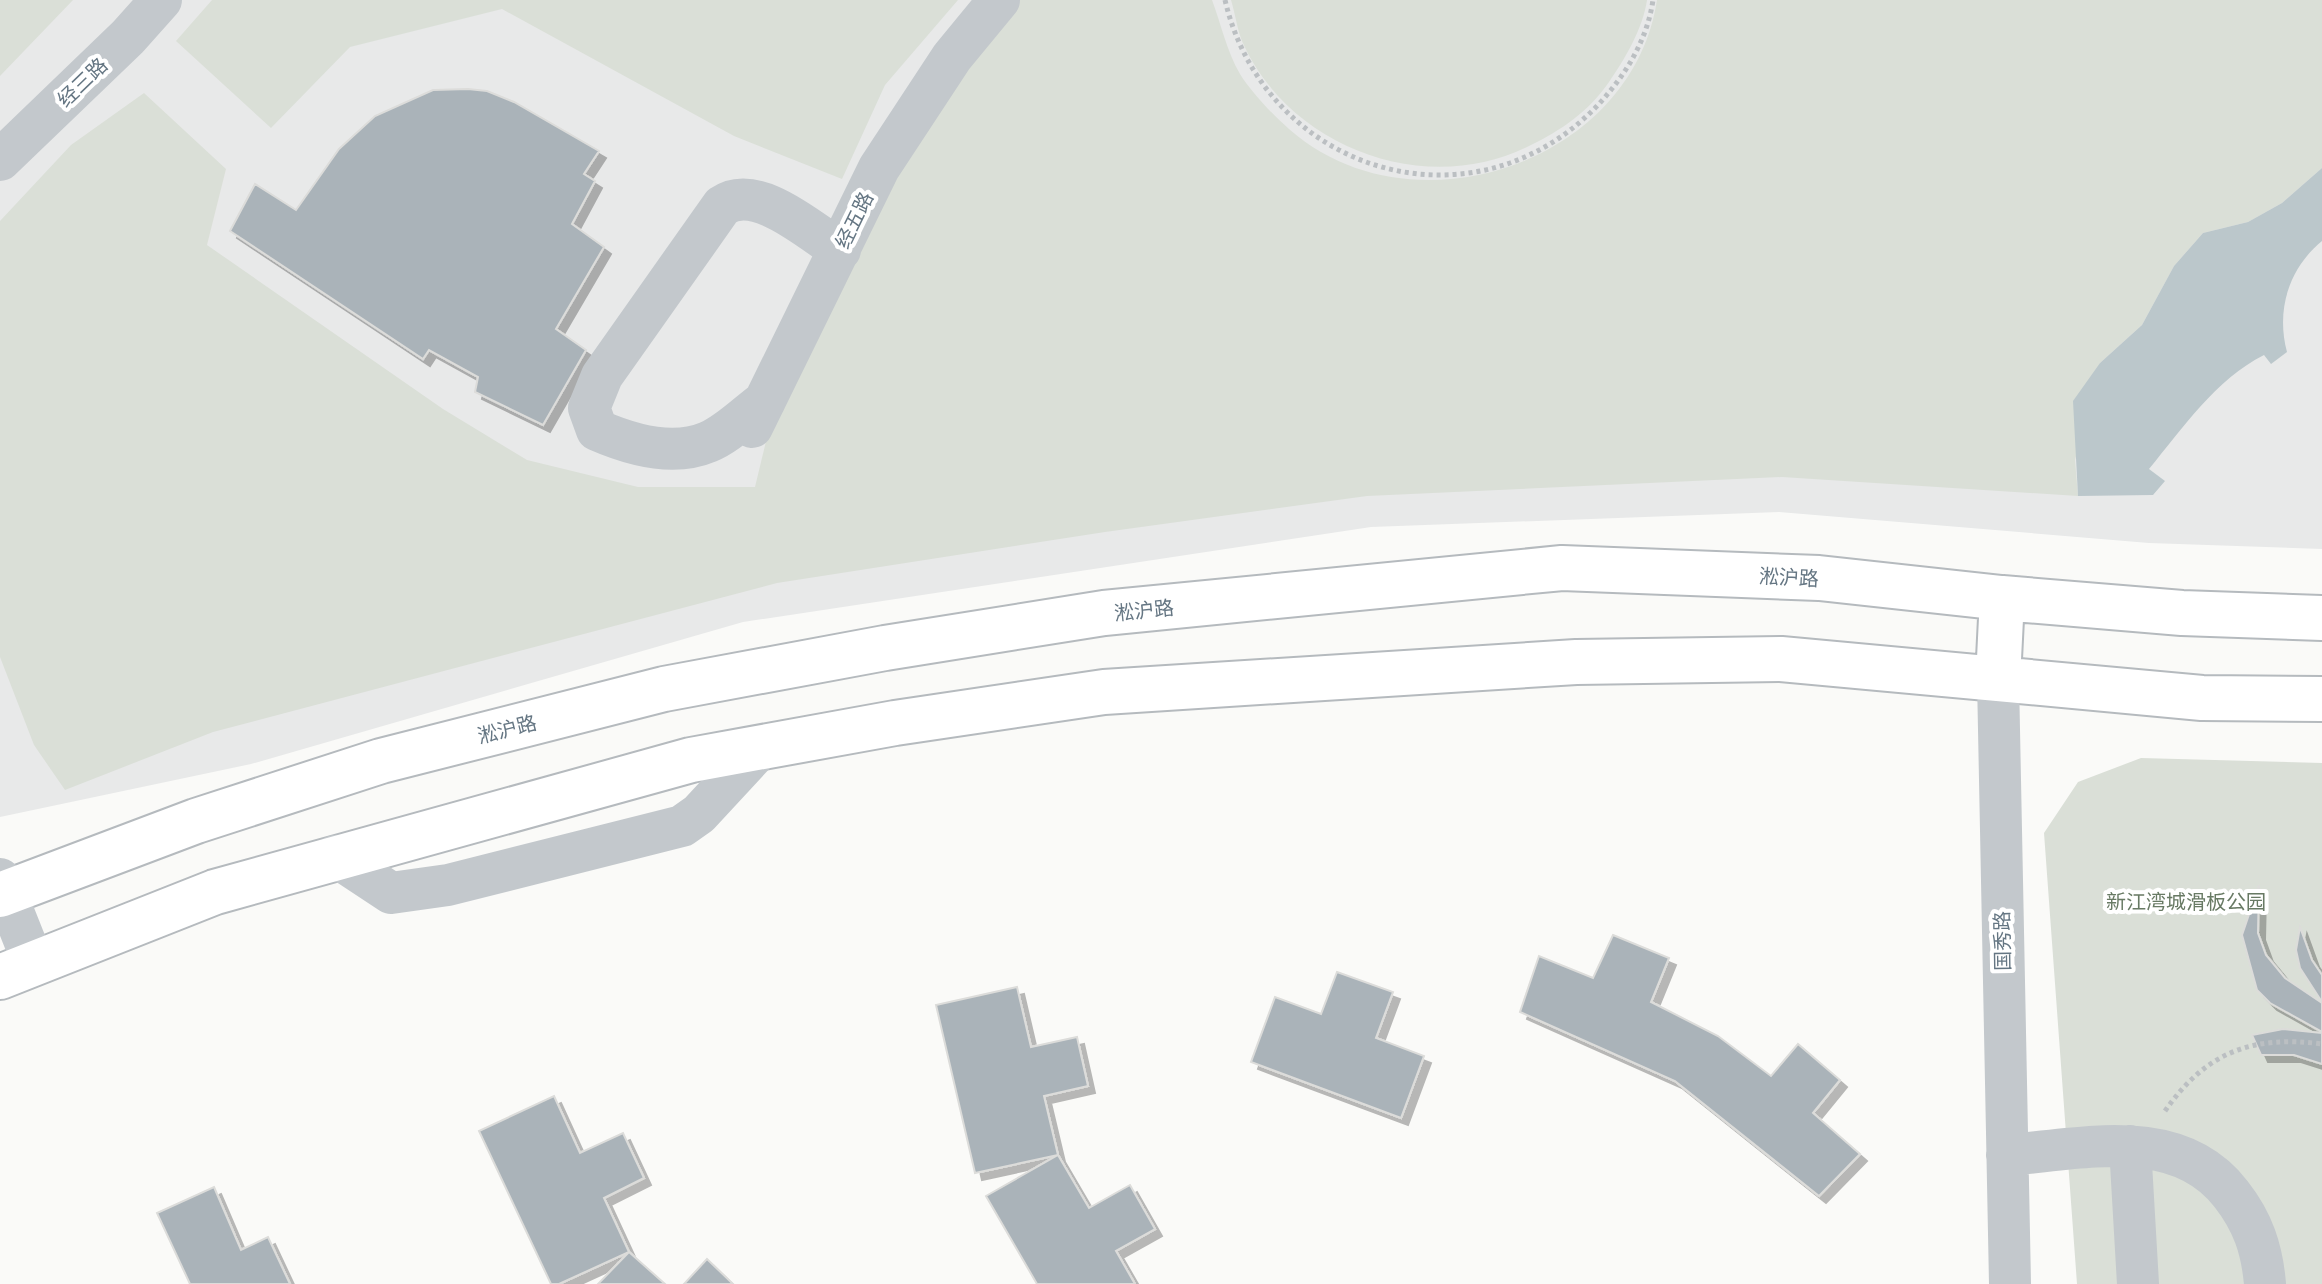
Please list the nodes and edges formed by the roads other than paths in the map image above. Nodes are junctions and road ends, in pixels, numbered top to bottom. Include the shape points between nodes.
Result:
1 (161, 0) edge
2 (999, 0) edge
3 (0, 160) edge
4 (840, 250) junction
5 (765, 401) junction
6 (738, 457) dead end
7 (2002, 598) junction
8 (2322, 618) edge
9 (1998, 679) junction
10 (2322, 699) edge
11 (761, 747) junction
12 (335, 856) junction
13 (2, 889) edge
14 (16, 969) edge
15 (2135, 1146) junction
16 (2007, 1155) junction
17 (2010, 1284) edge
18 (2138, 1284) edge
19 (2265, 1284) edge

1 - 3 street, 经三路
2 - 4 street, 经五路 via 952,57 879,168
4 - 5 street, 经五路
4 - 5 street via 775,209 733,199 722,206 602,376 589,408 597,430 626,443 670,449 708,442
5 - 6 street, 经五路
7 - 8 main road, 淞沪路
7 - 9 main road, 国秀路
7 - 13 main road, 淞沪路 via 1819,578 1562,568 1104,613 664,689 381,761
9 - 10 main road via 2202,698
9 - 11 main road via 1781,659 1561,663 1104,692
9 - 16 street, 国秀路
11 - 12 main road via 691,760
11 - 12 street via 682,826 583,853 391,893
12 - 14 main road via 215,892
13 - 14 street
15 - 16 street
15 - 18 street
15 - 19 street via 2184,1156 2216,1174 2261,1245
16 - 17 street, 国秀路

